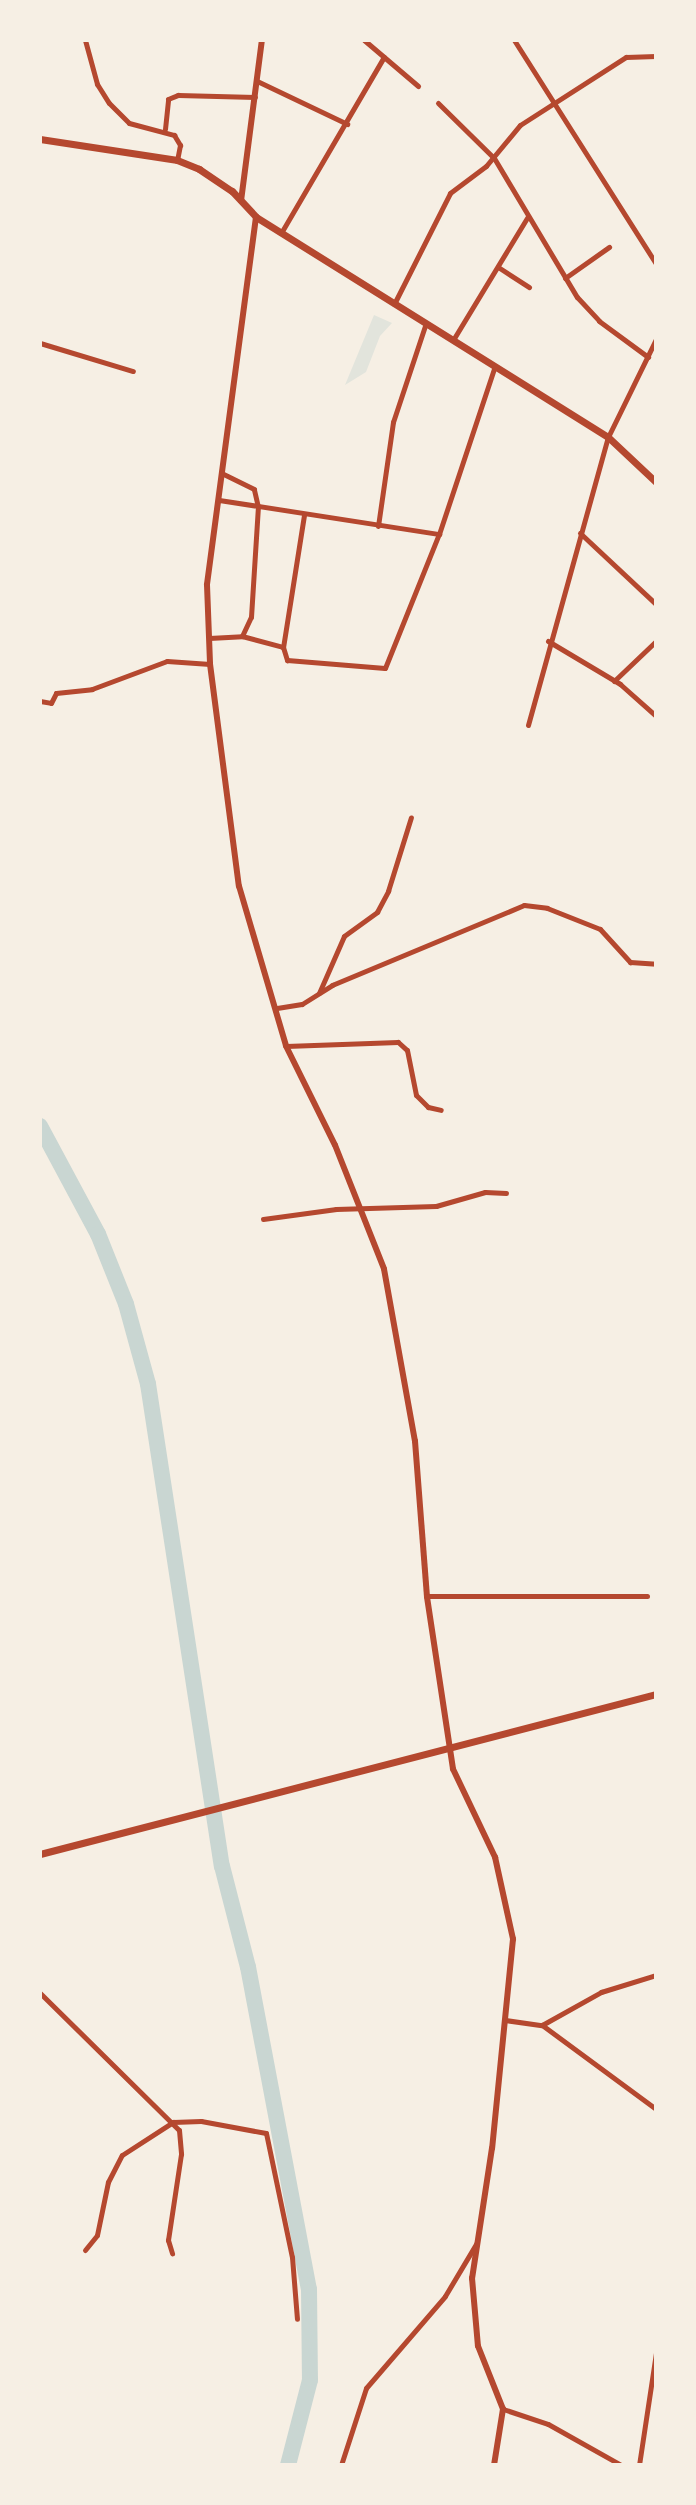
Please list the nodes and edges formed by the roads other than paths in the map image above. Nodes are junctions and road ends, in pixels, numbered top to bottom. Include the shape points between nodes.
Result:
1 (85, 40) edge
2 (262, 40) edge
3 (364, 40) edge
4 (514, 40) edge
5 (656, 56) edge
6 (384, 57) junction
7 (257, 81) junction
8 (418, 86) dead end
9 (256, 97) junction
10 (553, 102) junction
11 (438, 103) dead end
12 (347, 124) junction
13 (165, 130) junction
14 (40, 139) edge
15 (494, 158) junction
16 (177, 160) junction
17 (241, 201) junction
18 (256, 217) junction
19 (527, 218) junction
20 (281, 233) junction
21 (609, 247) dead end
22 (656, 264) edge
23 (498, 267) junction
24 (565, 278) junction
25 (529, 287) dead end
26 (394, 304) junction
27 (426, 323) junction
28 (656, 339) edge
29 (453, 340) junction
30 (40, 343) edge
31 (648, 357) junction
32 (495, 366) junction
33 (133, 371) dead end
34 (608, 437) junction
35 (223, 474) junction
36 (656, 482) edge
37 (219, 500) junction
38 (258, 507) junction
39 (304, 515) junction
40 (378, 526) junction
41 (580, 533) junction
42 (439, 534) junction
43 (656, 604) edge
44 (242, 636) junction
45 (209, 638) junction
46 (548, 641) junction
47 (656, 641) edge
48 (283, 647) junction
49 (210, 664) junction
50 (614, 681) junction
51 (40, 701) edge
52 (656, 716) edge
53 (528, 725) dead end
54 (411, 817) dead end
55 (656, 964) edge
56 (319, 994) junction
57 (277, 1008) junction
58 (286, 1046) junction
59 (441, 1110) dead end
60 (506, 1193) dead end
61 (357, 1208) junction
62 (263, 1219) dead end
63 (427, 1596) junction
64 (647, 1596) dead end
65 (656, 1694) edge
66 (451, 1748) junction
67 (40, 1854) edge
68 (656, 1975) edge
69 (40, 1993) edge
70 (505, 2020) junction
71 (542, 2025) junction
72 (656, 2109) edge
73 (173, 2122) junction
74 (478, 2242) junction
75 (85, 2250) dead end
76 (172, 2253) dead end
77 (297, 2319) dead end
78 (656, 2352) edge
79 (503, 2409) junction
80 (341, 2465) edge
81 (494, 2465) edge
82 (621, 2465) edge
83 (639, 2465) edge

1 - 13 street via 97,84 109,103 129,123
2 - 7 street
3 - 6 street
4 - 10 street
5 - 10 street via 626,57
6 - 8 street
6 - 12 street
7 - 9 street
7 - 12 street
9 - 13 street via 178,95 168,99
9 - 17 street
10 - 15 street via 520,125
10 - 22 street
11 - 15 street
12 - 20 street
13 - 16 street via 180,145
14 - 16 main road
15 - 19 street
15 - 26 street via 450,193
16 - 17 main road via 199,169
17 - 18 main road
18 - 20 main road
18 - 35 street
19 - 23 street
19 - 24 street
20 - 26 main road
21 - 24 street
23 - 25 street
23 - 29 street
24 - 31 street via 599,321
26 - 27 main road
27 - 29 main road
27 - 40 street via 393,422
28 - 31 street
29 - 32 main road
30 - 33 street
31 - 34 street
32 - 34 main road
32 - 42 street
34 - 36 main road
34 - 41 street
35 - 37 street
35 - 38 street via 254,489
37 - 38 street
37 - 45 street via 207,585
38 - 39 street
38 - 44 street via 251,617
39 - 40 street
39 - 48 street
40 - 42 street
41 - 43 street
41 - 46 street
42 - 48 street via 385,668 311,666 287,660
44 - 45 street
44 - 48 street
45 - 49 street
46 - 50 street
46 - 53 street
47 - 50 street
49 - 51 street via 167,661 92,689 56,693 51,703
49 - 57 street via 239,886
50 - 52 street
54 - 56 street via 388,891 377,912 344,936
55 - 56 street via 630,962 600,929 547,908 524,905
56 - 57 street via 302,1004
57 - 58 street
58 - 59 street via 398,1042 407,1050 416,1095 428,1107
58 - 61 street via 335,1145
60 - 61 street via 485,1192 436,1206
61 - 62 street
61 - 63 street via 384,1269 401,1344
63 - 64 street
63 - 66 street
65 - 66 main road
66 - 67 main road
66 - 70 street via 464,1797 504,1883 513,1939
68 - 71 street via 601,1992
69 - 73 street
70 - 71 street
70 - 74 street
71 - 72 street
73 - 75 street via 122,2155 108,2182 97,2235
73 - 76 street via 181,2154 170,2207
73 - 77 street via 201,2121 266,2133 292,2257
74 - 79 street via 472,2278 478,2346
74 - 80 street via 445,2296 366,2388
78 - 83 street
79 - 81 street
79 - 82 street via 548,2424

